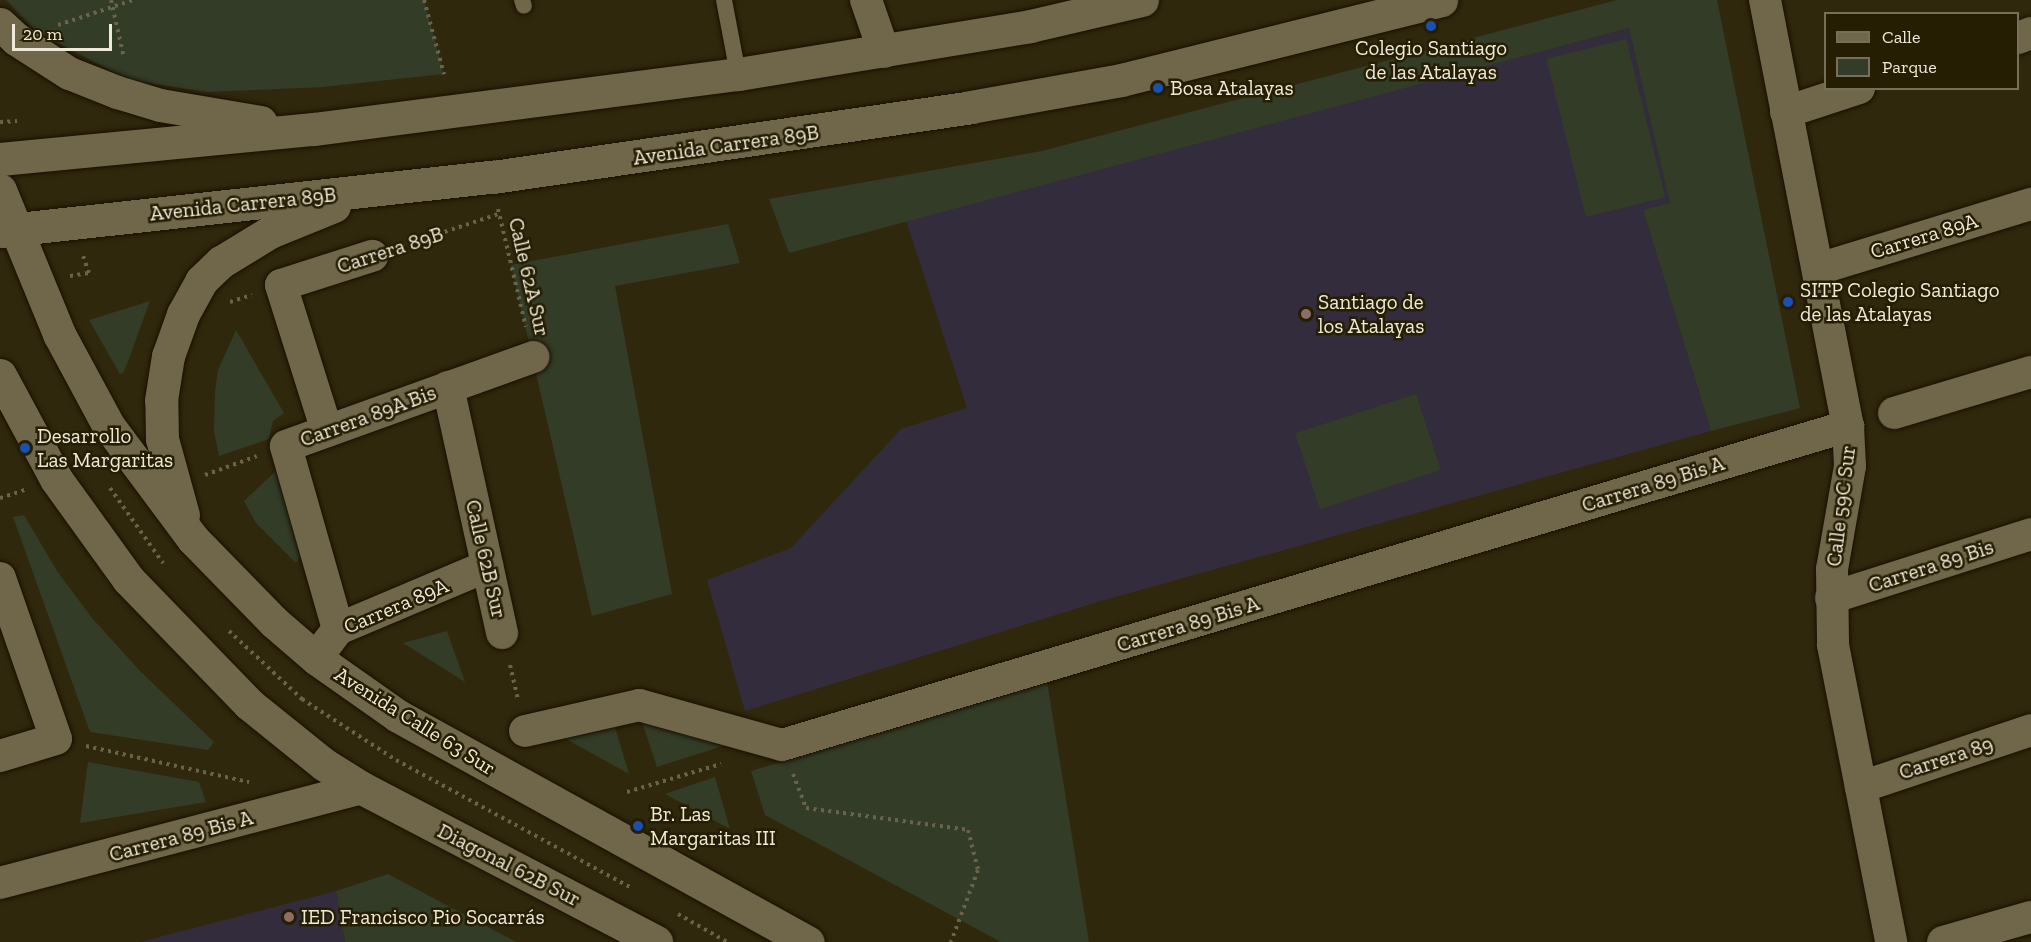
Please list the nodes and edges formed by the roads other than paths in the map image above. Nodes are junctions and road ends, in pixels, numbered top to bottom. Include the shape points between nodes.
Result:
1 (724, 0) edge
2 (866, 0) edge
3 (1142, 0) edge
4 (1441, 0) edge
5 (1765, 0) edge
6 (0, 24) edge
7 (884, 52) junction
8 (738, 74) junction
9 (1853, 90) edge
10 (1786, 112) junction
11 (314, 129) junction
12 (0, 159) edge
13 (0, 190) edge
14 (377, 190) junction
15 (2031, 204) edge
16 (8, 230) edge
17 (372, 256) road end
18 (1818, 268) junction
19 (533, 357) road end
20 (2031, 372) edge
21 (0, 375) edge
22 (448, 387) junction
23 (1894, 413) dead end
24 (1848, 426) junction
25 (327, 431) junction
26 (2031, 534) edge
27 (193, 539) junction
28 (488, 566) junction
29 (0, 578) edge
30 (1831, 598) junction
31 (338, 629) junction
32 (502, 633) road end
33 (316, 659) junction
34 (2031, 730) edge
35 (525, 731) road end
36 (0, 756) edge
37 (1861, 787) junction
38 (362, 788) junction
39 (0, 883) edge
40 (2031, 917) edge
41 (656, 942) edge
42 (808, 942) edge
43 (1891, 942) edge
44 (1943, 942) edge

1 - 8 lane
2 - 7 street
3 - 7 main road via 1030,26
4 - 14 main road, Avenida Carrera 89B via 1243,51 1049,94 651,157
5 - 10 street, Calle 59C Sur
6 - 11 main road via 69,74 117,92 160,105
7 - 8 main road
8 - 11 main road
9 - 10 street
10 - 18 street, Calle 59C Sur
11 - 12 main road
13 - 16 main road, Avenida Calle 63 Sur
14 - 16 main road, Avenida Carrera 89B
14 - 27 main road via 303,218 244,247 201,281 183,314 168,356 161,400 162,439
15 - 18 street, Carrera 89A
16 - 27 main road, Avenida Calle 63 Sur via 108,425
17 - 25 street, Carrera 89B via 281,285
18 - 24 street, Calle 59C Sur
19 - 22 street, Carrera 89A Bis
20 - 23 street
21 - 38 main road via 56,479 128,579 249,704 325,765
22 - 25 street, Carrera 89A Bis
22 - 28 street, Calle 62B Sur
24 - 30 street, Calle 59C Sur via 1850,466
24 - 35 street, Carrera 89 Bis A via 782,745 639,705
25 - 31 street, Carrera 89A Bis via 286,446
26 - 30 street, Carrera 89 Bis
27 - 33 main road, Avenida Calle 63 Sur via 233,583
28 - 31 street, Carrera 89A
28 - 32 street, Calle 62B Sur
29 - 36 street via 56,739
30 - 37 street, Calle 59C Sur via 1833,645
31 - 33 street, Carrera 89A
33 - 42 main road, Avenida Calle 63 Sur via 398,716
34 - 37 street, Carrera 89
37 - 43 street, Calle 59C Sur
38 - 39 street, Carrera 89 Bis A
38 - 41 main road, Diagonal 62B Sur
40 - 44 street

